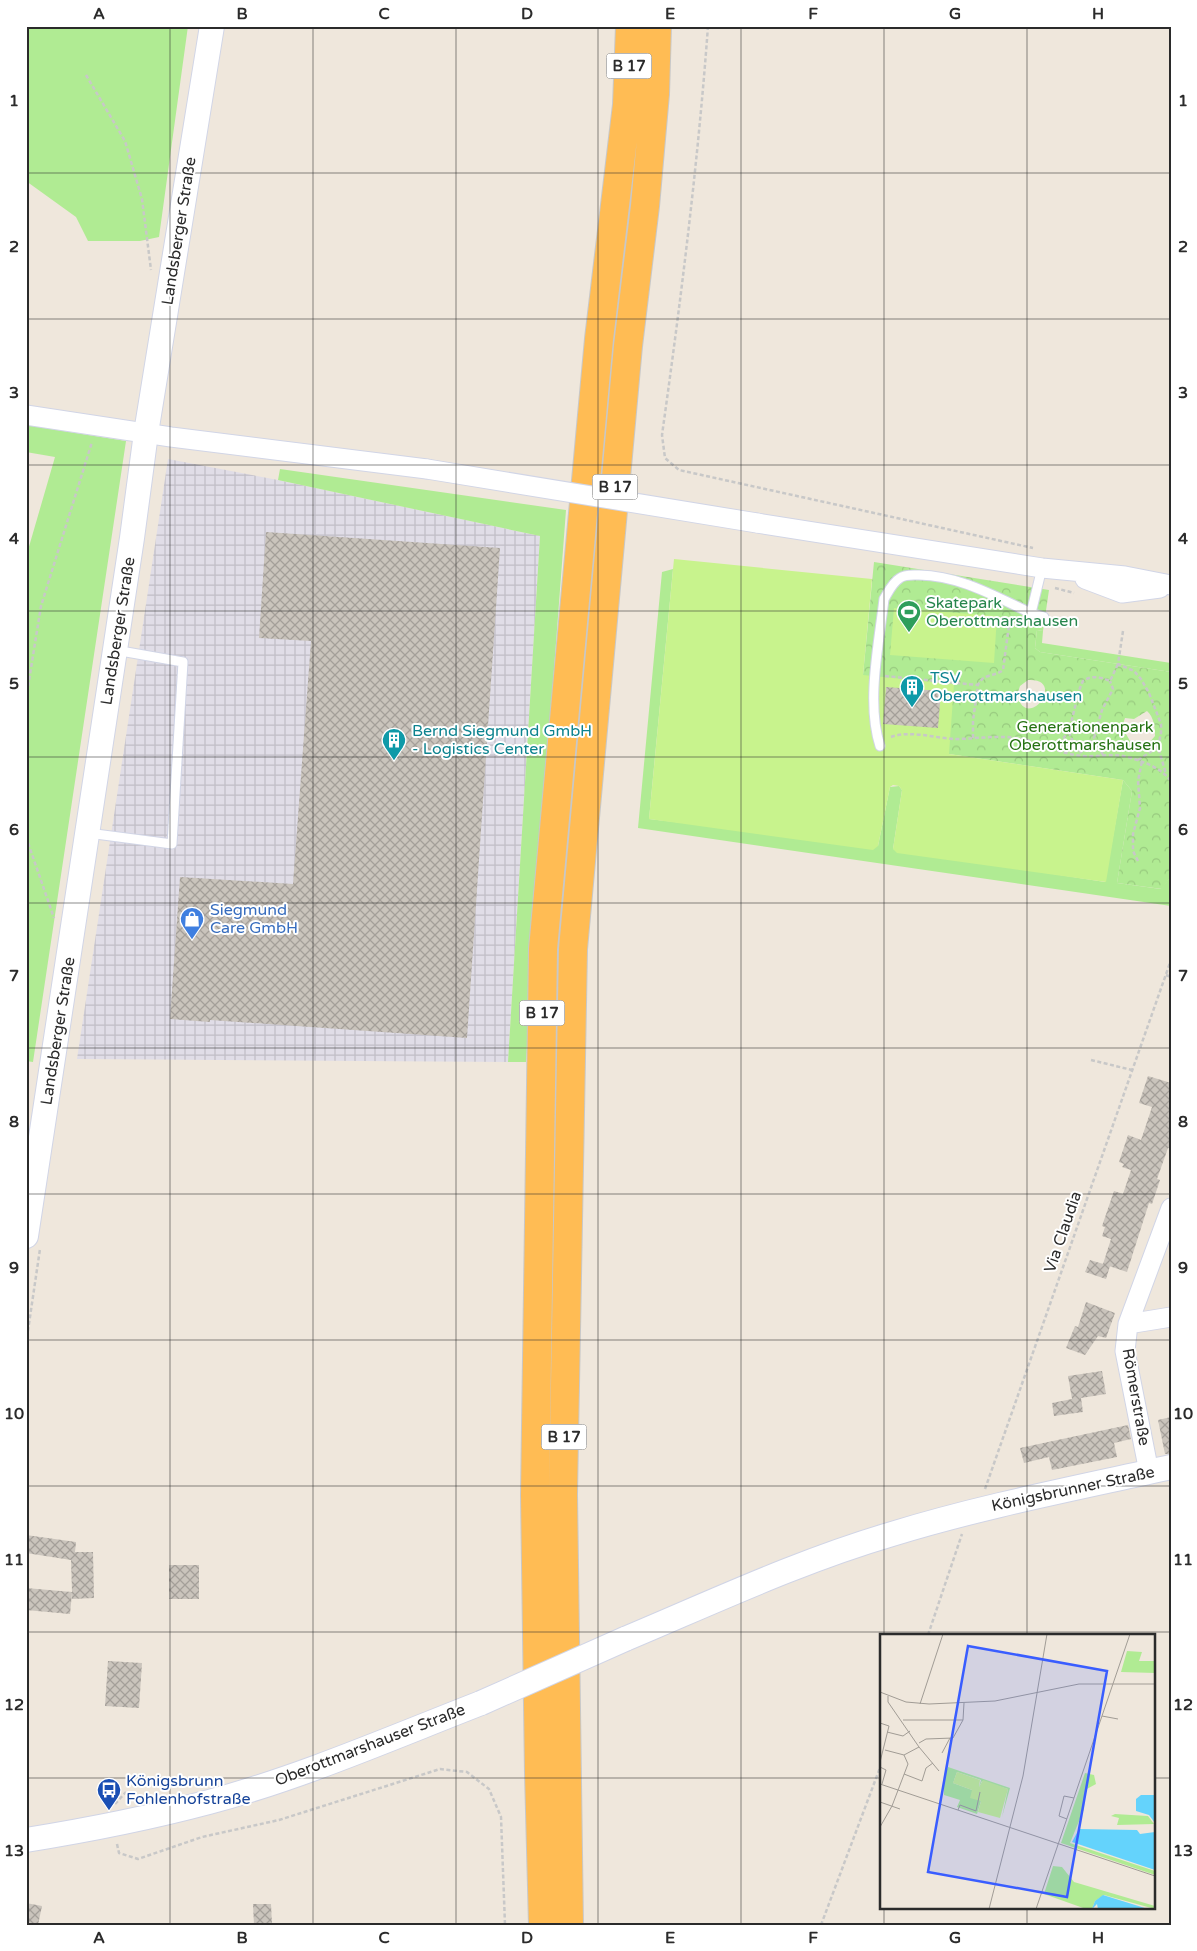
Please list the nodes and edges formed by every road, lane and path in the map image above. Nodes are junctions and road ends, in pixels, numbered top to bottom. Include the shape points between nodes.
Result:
1 (212, 26) edge
2 (630, 26) edge
3 (657, 26) edge
4 (708, 26) edge
5 (86, 75) dead end
6 (152, 274) dead end
7 (26, 415) edge
8 (97, 426) junction
9 (146, 433) junction
10 (1028, 546) dead end
11 (1042, 568) junction
12 (1171, 586) edge
13 (1011, 604) junction
14 (1031, 613) junction
15 (1044, 616) dead end
16 (1123, 631) dead end
17 (115, 650) junction
18 (1118, 664) junction
19 (876, 675) junction
20 (1110, 681) junction
21 (978, 684) junction
22 (26, 699) edge
23 (1069, 732) junction
24 (973, 738) junction
25 (1094, 738) junction
26 (880, 746) joint
27 (1158, 747) junction
28 (1054, 749) junction
29 (1080, 754) junction
30 (1103, 754) junction
31 (1138, 760) junction
32 (1142, 761) junction
33 (1166, 775) junction
34 (1171, 781) edge
35 (86, 833) junction
36 (26, 837) edge
37 (1138, 861) dead end
38 (72, 936) junction
39 (1171, 960) edge
40 (1166, 975) junction
41 (1171, 977) edge
42 (1091, 1060) dead end
43 (1132, 1070) junction
44 (1171, 1208) edge
45 (26, 1236) edge
46 (1171, 1317) edge
47 (1128, 1324) junction
48 (1160, 1470) edge
49 (970, 1520) junction
50 (928, 1634) edge
51 (625, 1639) joint
52 (880, 1768) edge
53 (126, 1792) dead end
54 (113, 1825) junction
55 (26, 1840) edge
56 (505, 1925) edge
57 (543, 1925) edge
58 (569, 1925) edge
59 (821, 1925) edge

1 - 9 street, Landsberger Straße
2 - 57 highway, B 17 via 627,105 600,339 543,949 534,1495
3 - 58 highway, B 17 via 655,94 645,206 628,346 574,949 563,1494
4 - 10 path via 698,158 662,435 664,458 679,470
5 - 6 path via 126,140 142,199
7 - 8 street
8 - 9 street
8 - 22 path via 41,606
9 - 11 street, bridge via 427,469
9 - 17 street, Landsberger Straße
11 - 12 street via 1124,576
11 - 14 lane
13 - 14 lane
13 - 19 lane via 957,580 932,575 902,576 884,599
13 - 21 path via 1003,670 986,676
14 - 15 lane
16 - 18 path
17 - 35 street, Landsberger Straße
17 - 35 lane via 182,662 172,844
18 - 20 path
18 - 27 path via 1134,671 1148,693 1160,724
19 - 21 path
19 - 26 lane via 875,729
20 - 23 path via 1096,677 1083,681
20 - 25 path via 1113,689 1102,710
21 - 24 path
23 - 28 path
23 - 29 path
24 - 26 path via 902,734 891,736
24 - 28 path via 1016,738
25 - 29 path
25 - 30 path
27 - 31 path
27 - 33 path
28 - 29 path
29 - 30 path
30 - 31 path
31 - 32 path
32 - 33 path
32 - 37 path via 1138,781 1140,808 1133,834 1133,851
33 - 34 path
35 - 38 street, Landsberger Straße
36 - 38 path via 59,934
38 - 45 street, Landsberger Straße
39 - 40 path, Via Claudia
40 - 41 path
40 - 43 path, Via Claudia
42 - 43 path
43 - 49 path, Via Claudia via 986,1488
44 - 47 street, Römerstraße
46 - 47 street
47 - 48 street, Römerstraße via 1126,1351
48 - 49 street, Königsbrunner Straße
49 - 50 path, Via Claudia
49 - 51 street, Königsbrunner Straße via 890,1534 794,1567
51 - 54 street, Oberottmarshauser Straße, bridge via 481,1703 312,1769 210,1802
52 - 59 path
53 - 54 path via 109,1811
54 - 55 street, Oberottmarshauser Straße
54 - 56 path via 119,1853 138,1859 202,1837 279,1820 440,1769 468,1772 489,1789 501,1817

